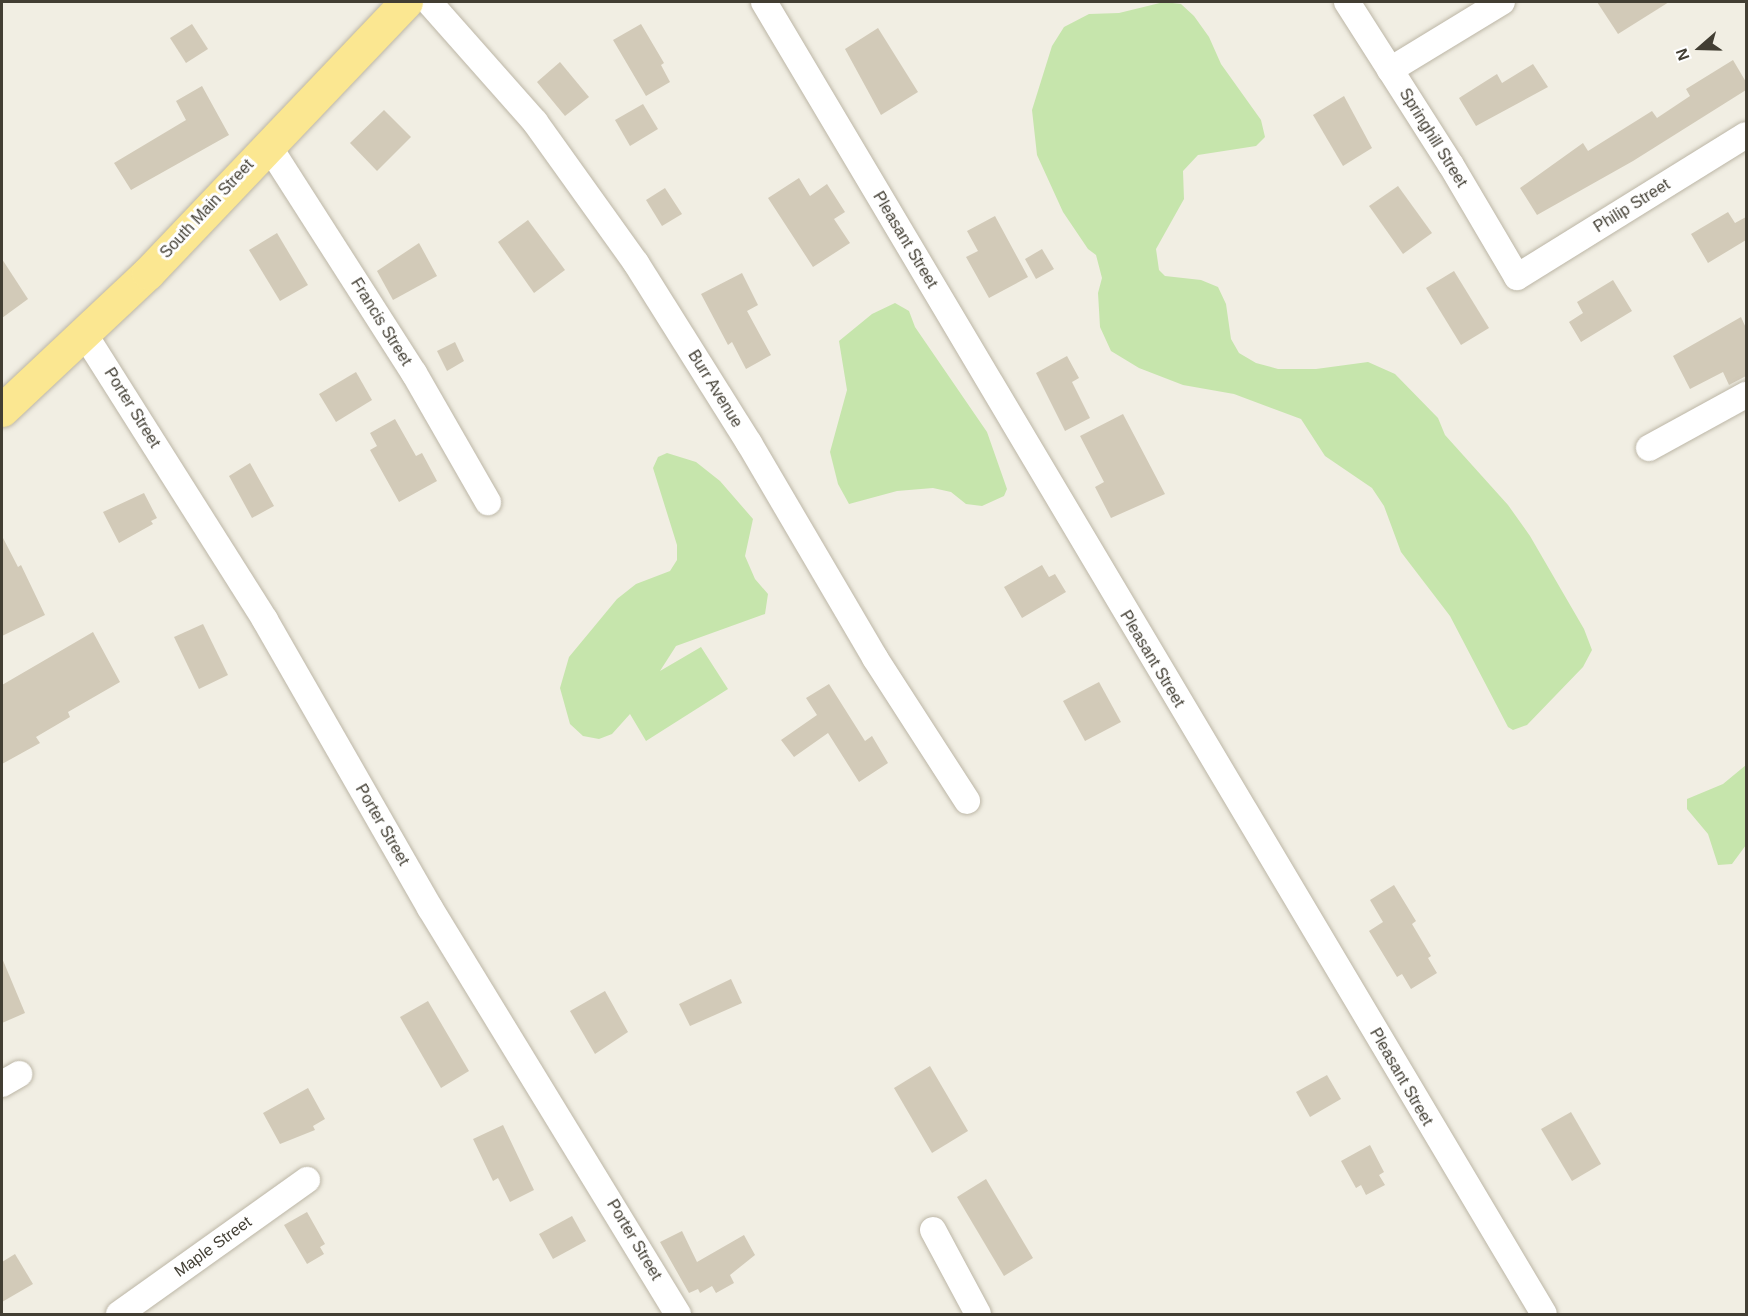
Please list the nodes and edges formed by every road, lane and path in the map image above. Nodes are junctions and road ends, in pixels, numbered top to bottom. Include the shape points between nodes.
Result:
1 (406, 2) edge
2 (429, 2) edge
3 (764, 2) edge
4 (1347, 2) edge
5 (1502, 2) edge
6 (1390, 70) junction
7 (1746, 135) edge
8 (268, 145) junction
9 (1516, 277) joint
10 (85, 335) junction
11 (1746, 396) edge
12 (2, 410) edge
13 (1648, 448) dead end
14 (488, 502) dead end
15 (967, 801) dead end
16 (307, 1180) dead end
17 (933, 1230) dead end
18 (119, 1314) edge
19 (678, 1314) edge
20 (978, 1314) edge
21 (1544, 1314) edge

1 - 8 main road, South Main Street
2 - 15 street, Burr Avenue via 535,122 636,263 749,443 875,658
3 - 21 street, Pleasant Street
4 - 6 street, Springhill Street
5 - 6 street
6 - 9 street, Springhill Street
7 - 9 street, Philip Street
8 - 10 main road, South Main Street
8 - 14 street, Francis Street via 409,366
10 - 12 main road, South Main Street
10 - 19 street, Porter Street via 265,620 435,917
11 - 13 street
16 - 18 street, Maple Street
17 - 20 street

